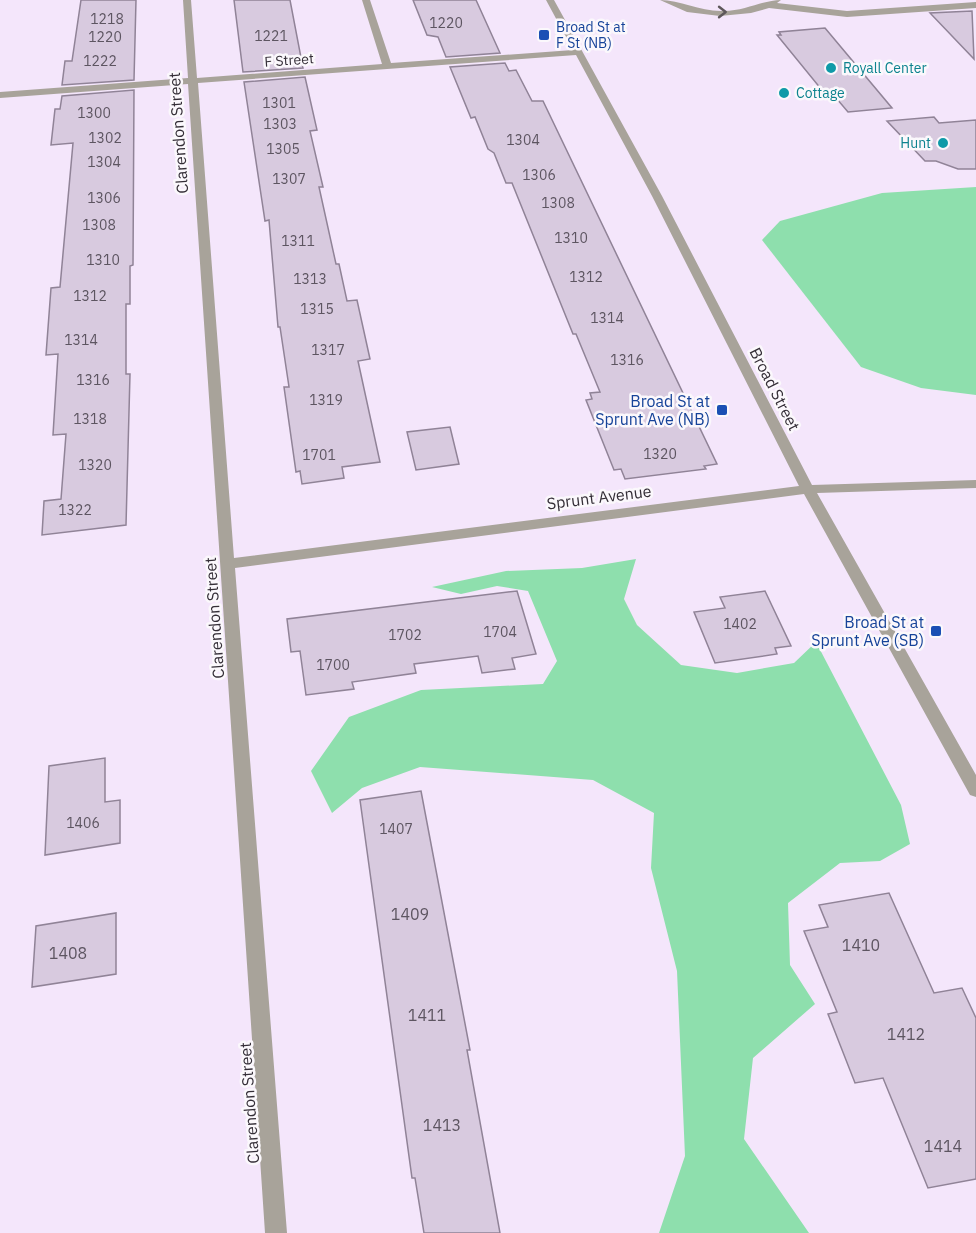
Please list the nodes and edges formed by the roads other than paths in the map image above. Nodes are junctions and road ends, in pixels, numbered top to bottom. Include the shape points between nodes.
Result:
1 (187, 0) edge
2 (366, 0) edge
3 (550, 0) edge
4 (664, 0) edge
5 (773, 2) edge
6 (976, 5) edge
7 (579, 52) junction
8 (387, 66) junction
9 (192, 81) junction
10 (0, 95) edge
11 (976, 484) edge
12 (808, 489) junction
13 (228, 564) junction
14 (976, 790) edge
15 (276, 1233) edge

1 - 9 street, Clarendon Street
2 - 8 street
3 - 7 street, Broad Street
4 -> 5 street via 693,10 716,12 741,12
5 - 6 street via 847,14
7 - 8 street, F Street
7 - 12 street, Broad Street
8 - 9 street, F Street
9 - 10 street, F Street
9 - 13 street, Clarendon Street
11 - 12 street, Sprunt Avenue
12 - 13 street, Sprunt Avenue
12 - 14 street, Broad Street
13 - 15 street, Clarendon Street

